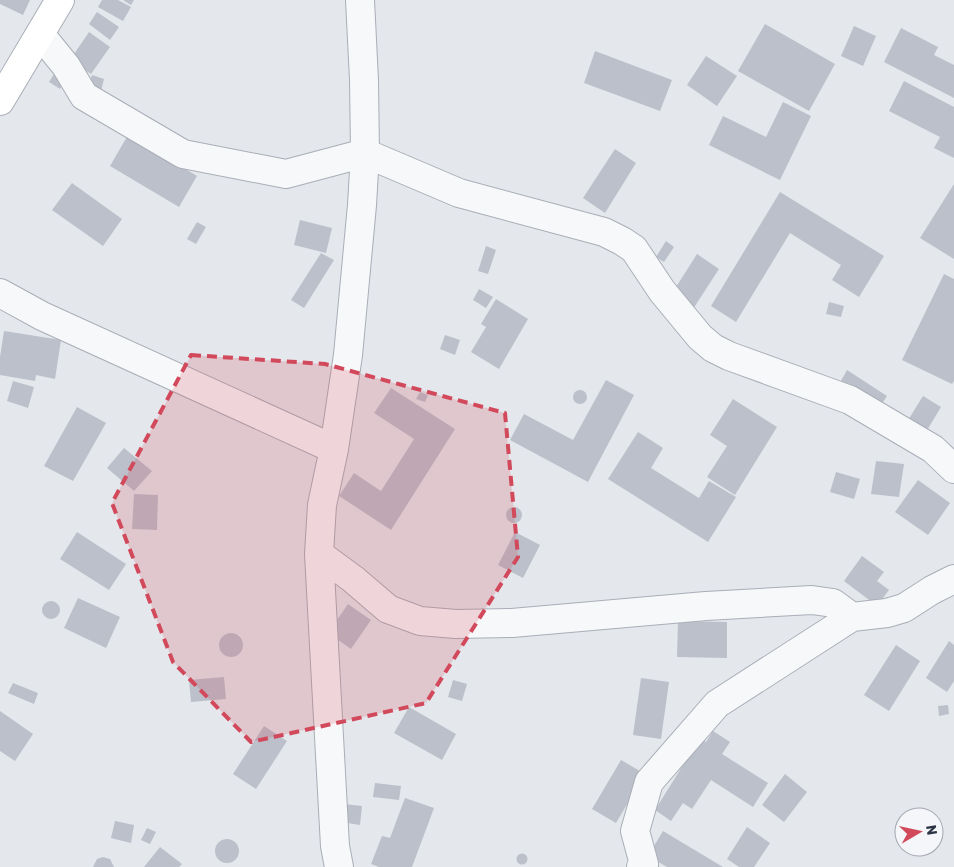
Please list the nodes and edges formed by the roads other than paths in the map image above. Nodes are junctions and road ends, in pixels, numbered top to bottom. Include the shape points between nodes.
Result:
1 (60, 0) edge
2 (360, 0) edge
3 (40, 34) junction
4 (0, 101) edge
5 (365, 154) junction
6 (0, 293) edge
7 (334, 449) junction
8 (952, 460) edge
9 (319, 554) junction
10 (954, 579) edge
11 (852, 617) junction
12 (334, 860) edge
13 (643, 866) edge

1 - 3 main road
2 - 5 street
3 - 4 main road
3 - 5 street via 66,66 84,96 183,154 286,174
5 - 7 street via 348,355
5 - 8 street via 459,193 604,232 622,240 634,249 700,337 713,348 850,400
6 - 7 street via 42,316
7 - 9 street via 322,505
9 - 11 street via 388,609 420,621 512,623 812,600 833,603
9 - 12 street
10 - 11 street via 904,608
11 - 13 street via 717,704 649,782 635,831

